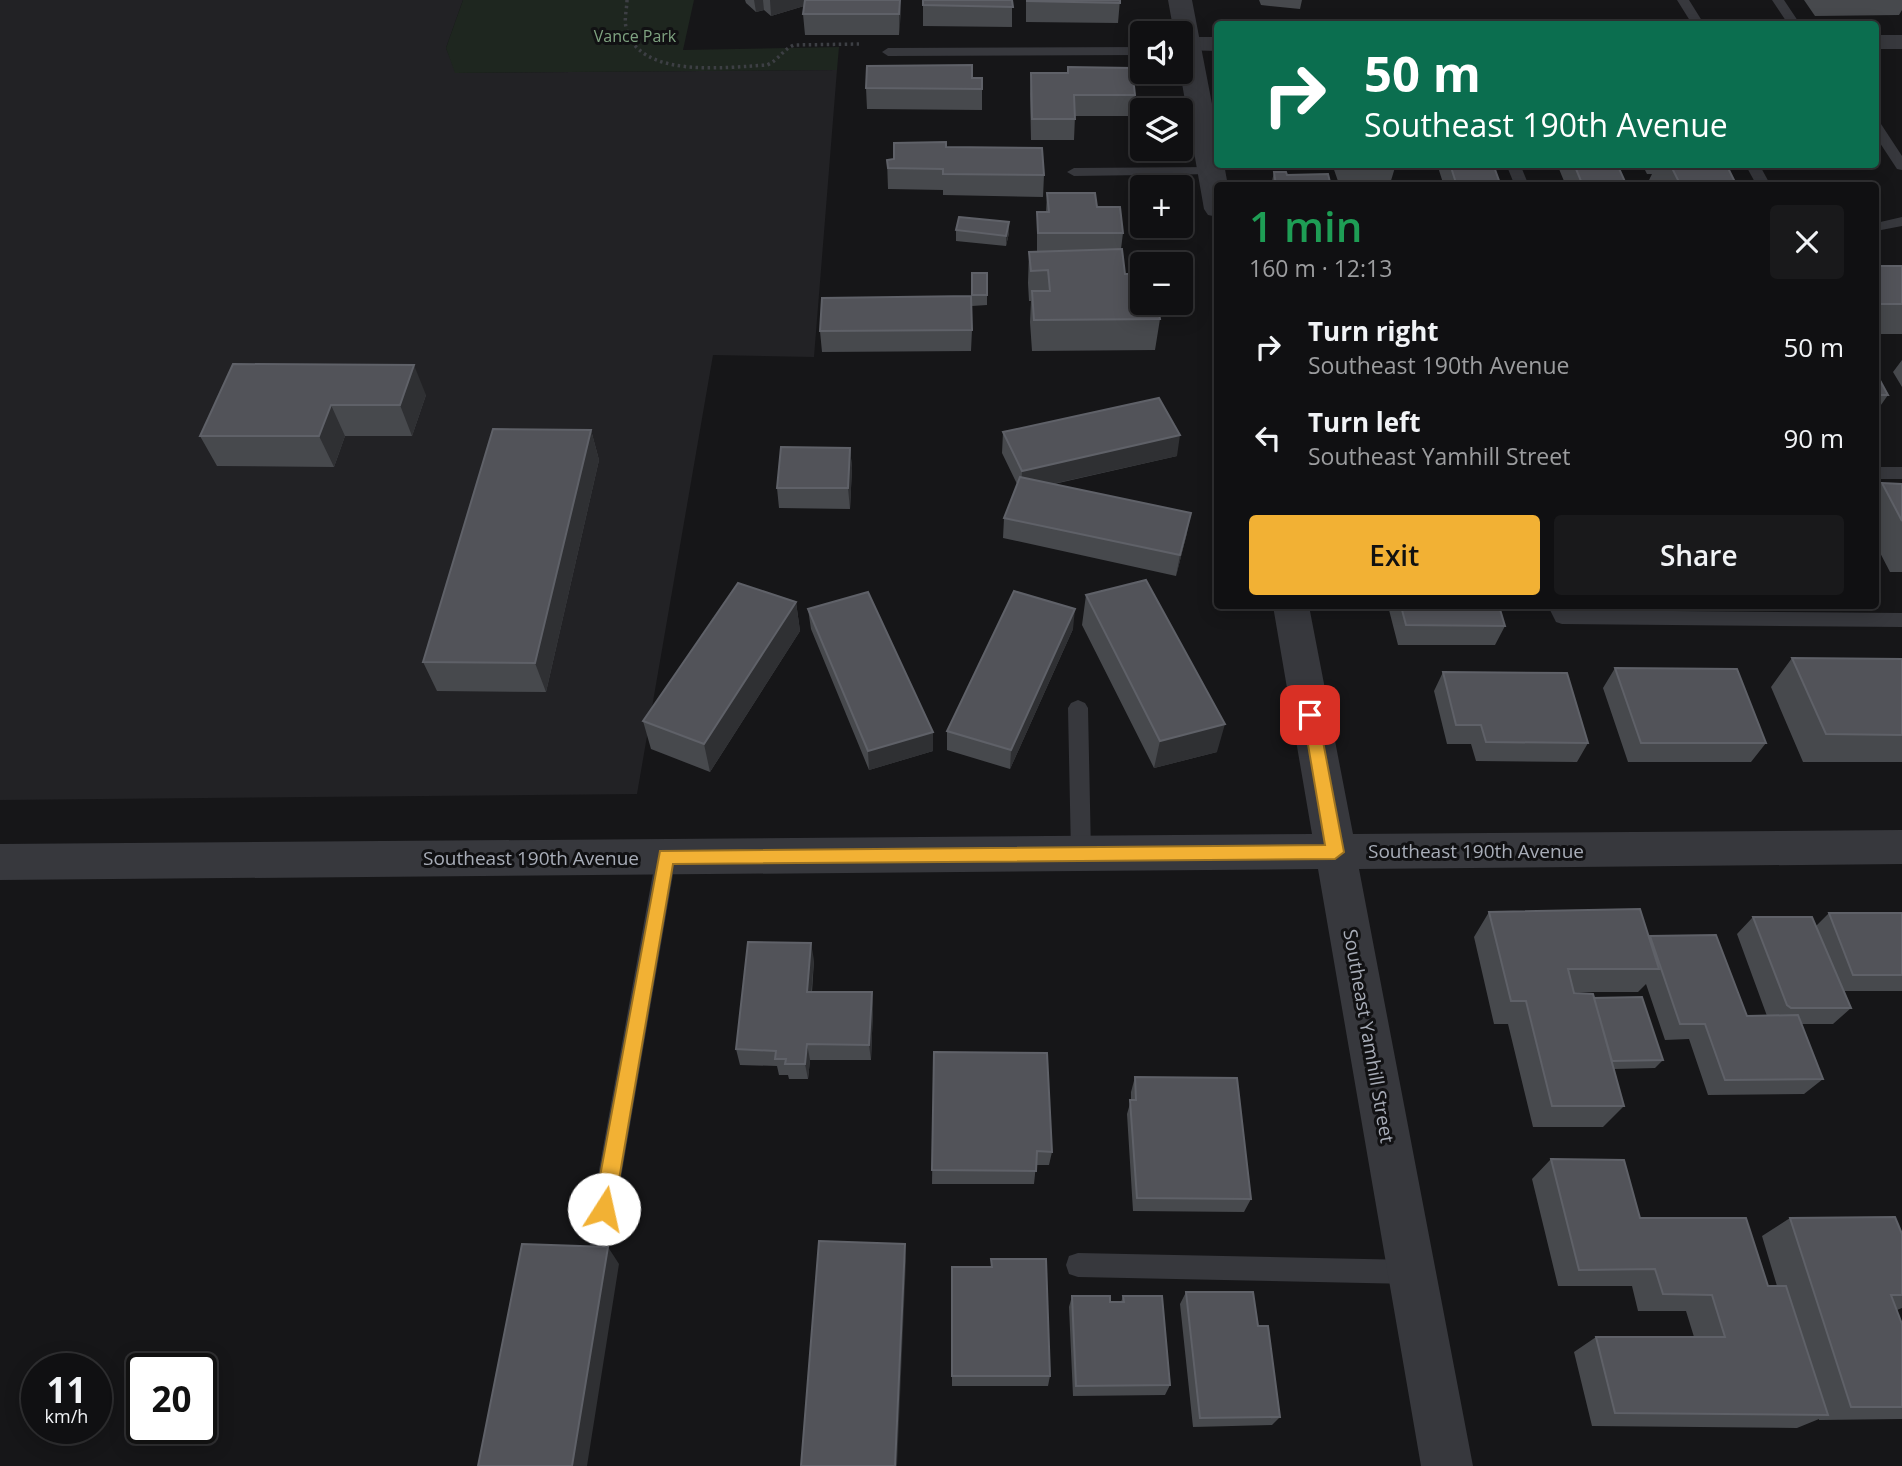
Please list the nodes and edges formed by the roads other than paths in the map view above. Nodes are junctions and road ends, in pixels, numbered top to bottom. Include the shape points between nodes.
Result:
1 (1180, 0) edge
2 (1683, 0) edge
3 (1778, 0) edge
4 (1182, 21) edge
5 (1696, 21) edge
6 (1792, 21) edge
7 (1879, 42) edge
8 (1902, 42) edge
9 (1214, 44) edge
10 (1193, 45) edge
11 (1130, 51) edge
12 (888, 52) road end
13 (1193, 84) edge
14 (1879, 132) edge
15 (1902, 166) edge
16 (1211, 171) junction
17 (1074, 173) dead end
18 (1214, 187) edge
19 (1902, 221) edge
20 (1879, 227) edge
21 (1879, 473) edge
22 (1902, 473) edge
23 (1292, 609) edge
24 (1558, 609) edge
25 (1902, 620) edge
26 (1078, 708) dead end
27 (1902, 847) edge
28 (1335, 852) junction
29 (1081, 854) junction
30 (666, 857) junction
31 (0, 862) edge
32 (599, 1236) dead end
33 (1078, 1265) dead end
34 (1412, 1272) junction
35 (1447, 1466) edge

1 - 4 street
2 - 5 lane
3 - 6 lane
7 - 8 street
9 - 10 street
11 - 12 lane
13 - 16 street
14 - 15 lane
16 - 17 lane
16 - 18 street
19 - 20 lane
21 - 22 lane
23 - 28 street, Southeast Yamhill Street
24 - 25 lane via 1562,617
26 - 29 lane
27 - 28 street, Southeast 190th Avenue
28 - 29 street, Southeast 190th Avenue
28 - 34 street, Southeast Yamhill Street
29 - 30 street, Southeast 190th Avenue
30 - 31 street, Southeast 190th Avenue
30 - 32 lane
33 - 34 lane
34 - 35 street, Southeast Yamhill Street

